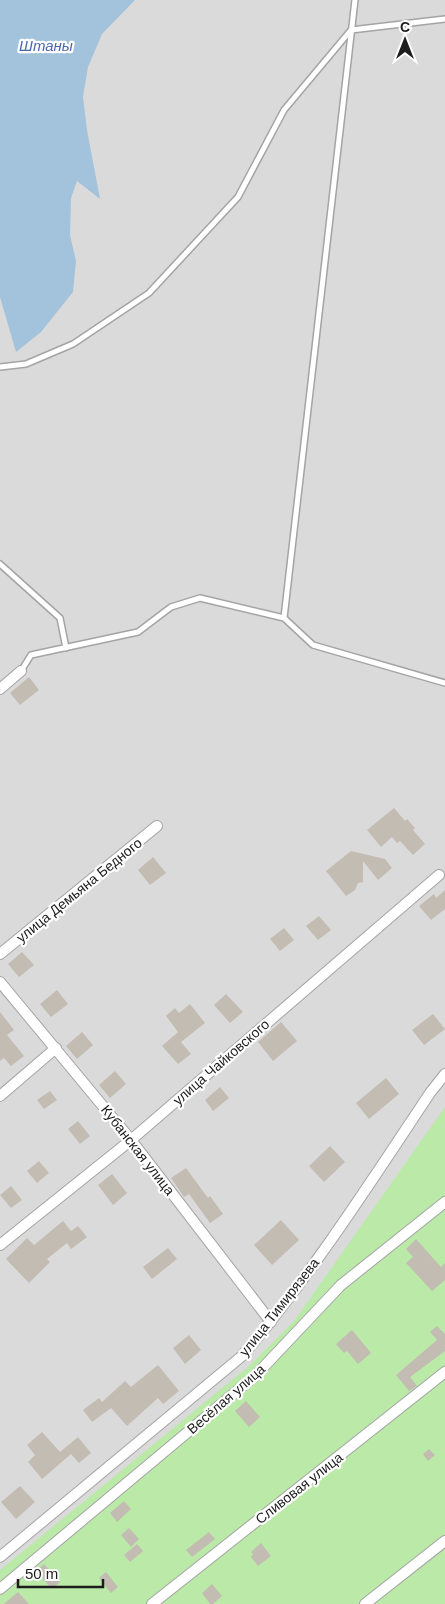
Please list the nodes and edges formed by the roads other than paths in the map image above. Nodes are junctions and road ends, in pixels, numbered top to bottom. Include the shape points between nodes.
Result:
1 (355, 0) edge
2 (445, 19) edge
3 (351, 30) junction
4 (0, 367) edge
5 (0, 564) edge
6 (284, 618) junction
7 (66, 648) junction
8 (21, 670) joint
9 (445, 683) edge
10 (0, 689) edge
11 (157, 826) dead end
12 (442, 872) edge
13 (0, 954) edge
14 (0, 982) edge
15 (56, 1048) junction
16 (445, 1074) edge
17 (0, 1096) edge
18 (131, 1140) junction
19 (445, 1202) edge
20 (0, 1245) edge
21 (271, 1322) junction
22 (445, 1372) edge
23 (445, 1541) edge
24 (0, 1557) edge
25 (0, 1589) edge
26 (152, 1604) edge
27 (365, 1604) edge

1 - 3 lane
2 - 3 lane
3 - 4 lane via 284,110 238,197 149,293 73,344 26,364
3 - 6 lane
5 - 7 lane via 60,618
6 - 7 lane via 200,598 171,607 138,632
6 - 9 lane via 313,645
7 - 8 lane via 31,655
8 - 10 street
11 - 13 street, улица Демьяна Бедного
12 - 18 street, улица Чайковского
14 - 15 street, Кубанская улица
15 - 17 street
15 - 18 street, Кубанская улица
16 - 21 street, улица Тимирязева
18 - 20 street, улица Чайковского
18 - 21 street, Кубанская улица
19 - 25 street, Весёлая улица via 341,1285 256,1375
21 - 24 street, улица Тимирязева via 242,1356
22 - 26 street, Сливовая улица
23 - 27 street

